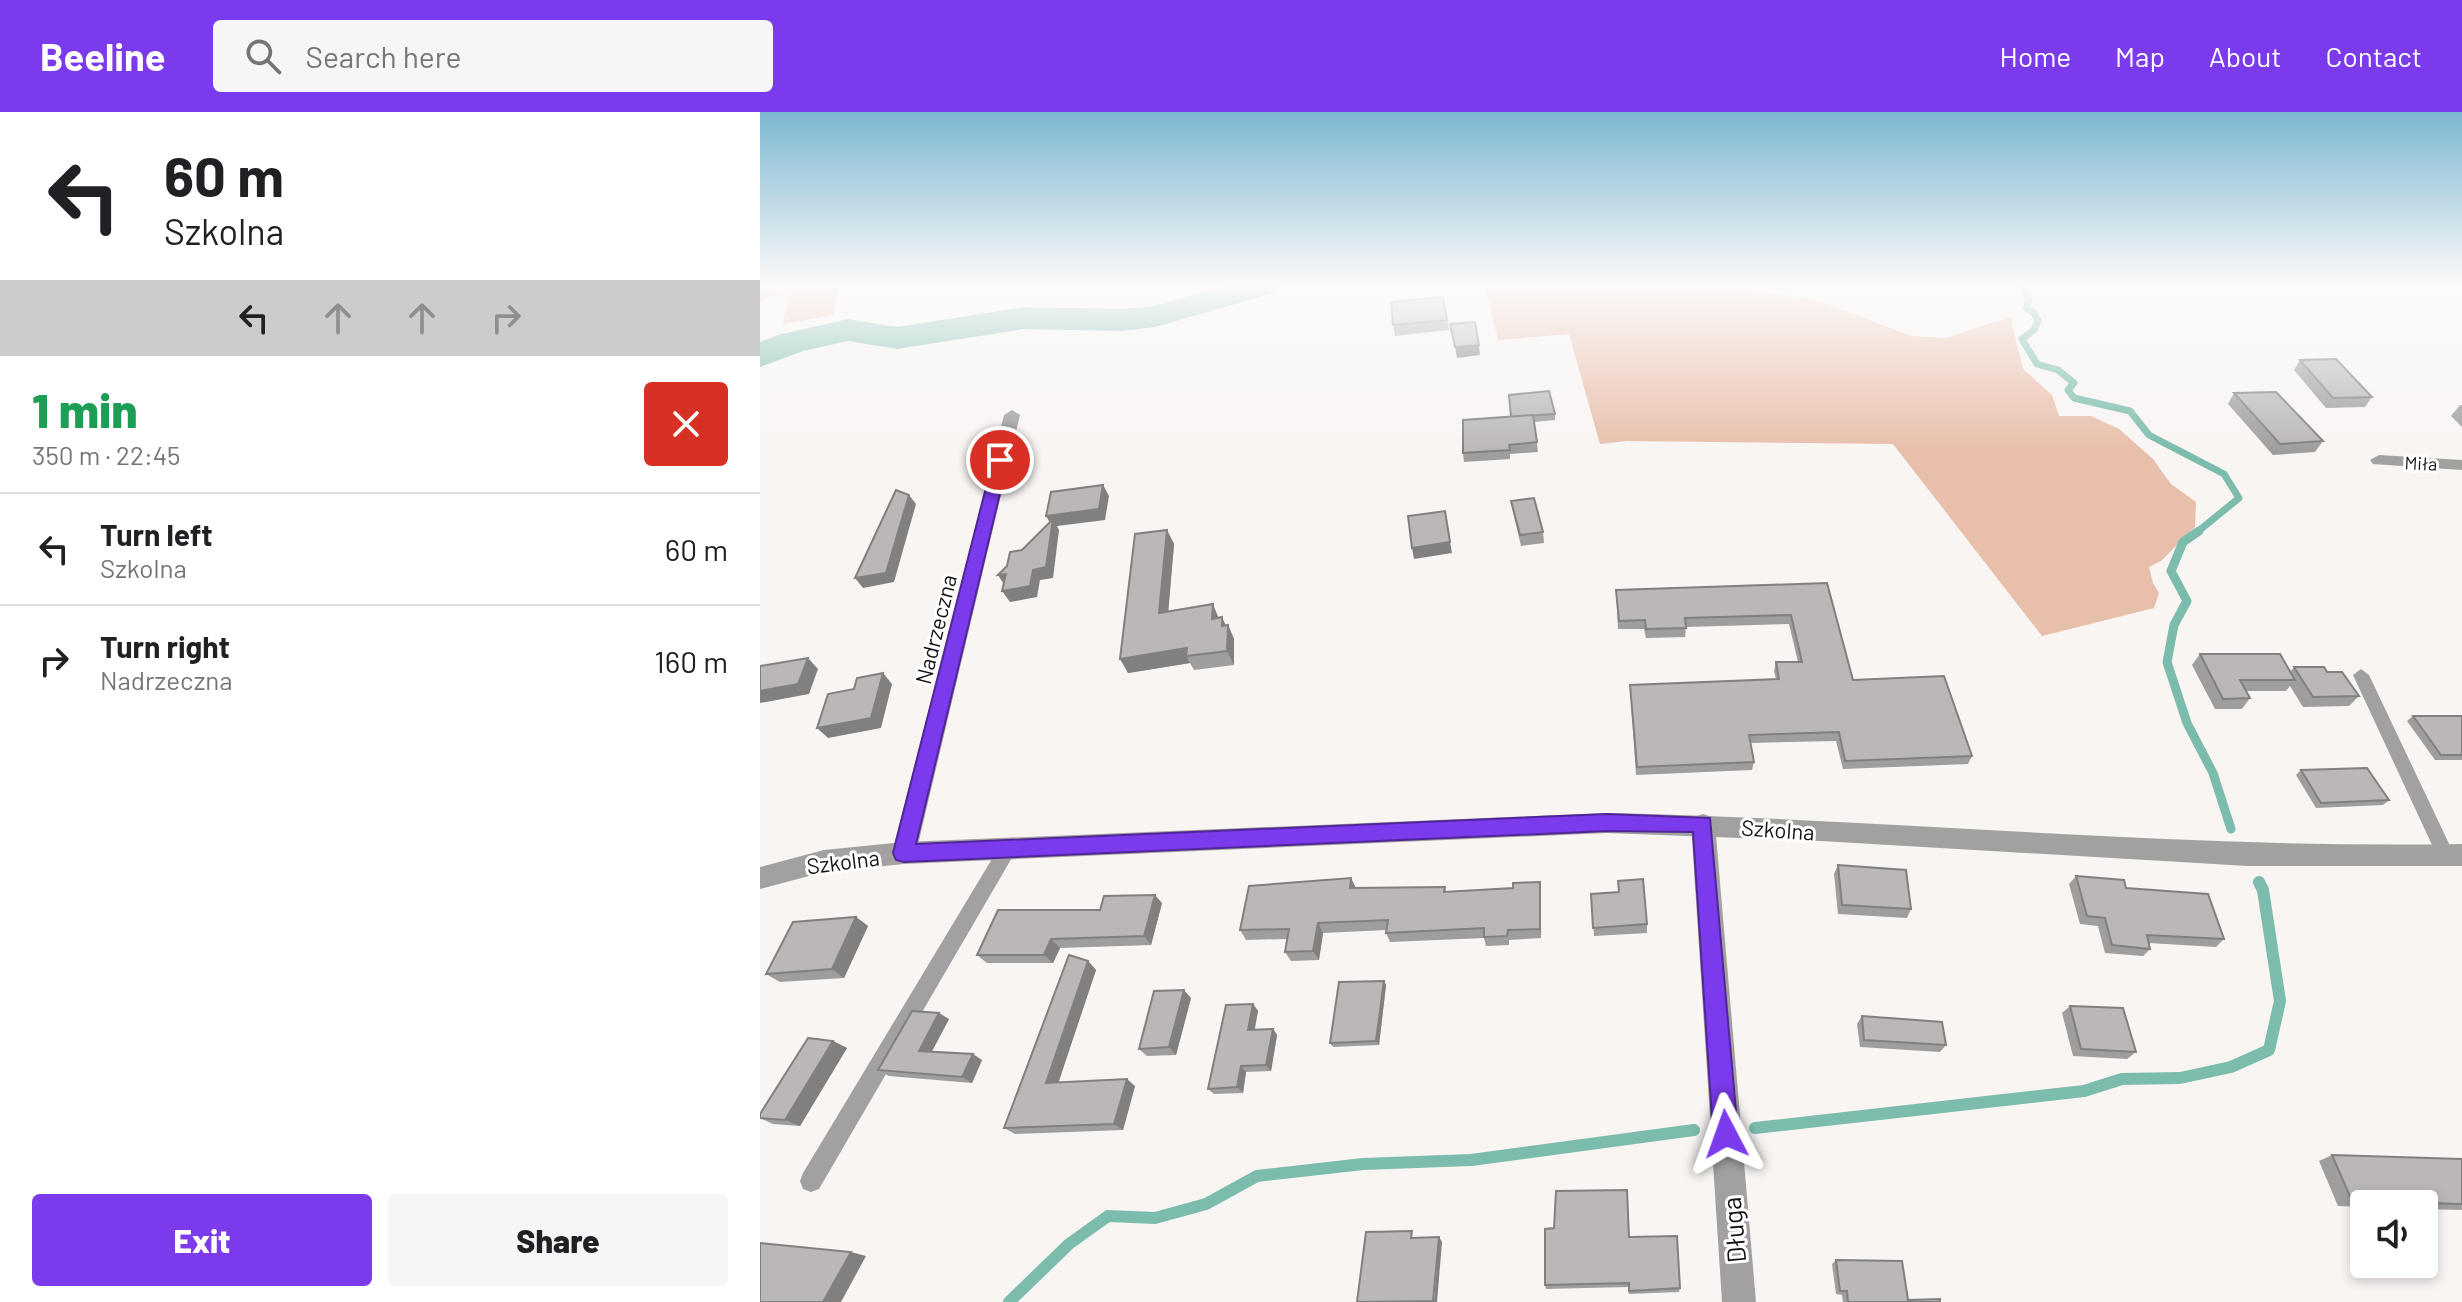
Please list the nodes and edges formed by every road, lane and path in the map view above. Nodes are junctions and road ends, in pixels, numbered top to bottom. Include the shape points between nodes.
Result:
1 (1012, 415) dead end
2 (2379, 460) dead end
3 (2462, 465) edge
4 (2361, 675) dead end
5 (1703, 824) junction
6 (1007, 850) junction
7 (904, 853) junction
8 (2454, 856) edge
9 (760, 878) edge
10 (811, 1181) dead end
11 (1739, 1302) edge

1 - 7 street, Nadrzeczna
2 - 3 street, Miła
4 - 8 lane
5 - 6 street, Szkolna via 1607,823
5 - 8 street, Szkolna via 2256,856
5 - 11 street, Długa
6 - 7 street, Szkolna
6 - 10 lane
7 - 9 street, Szkolna via 824,861

